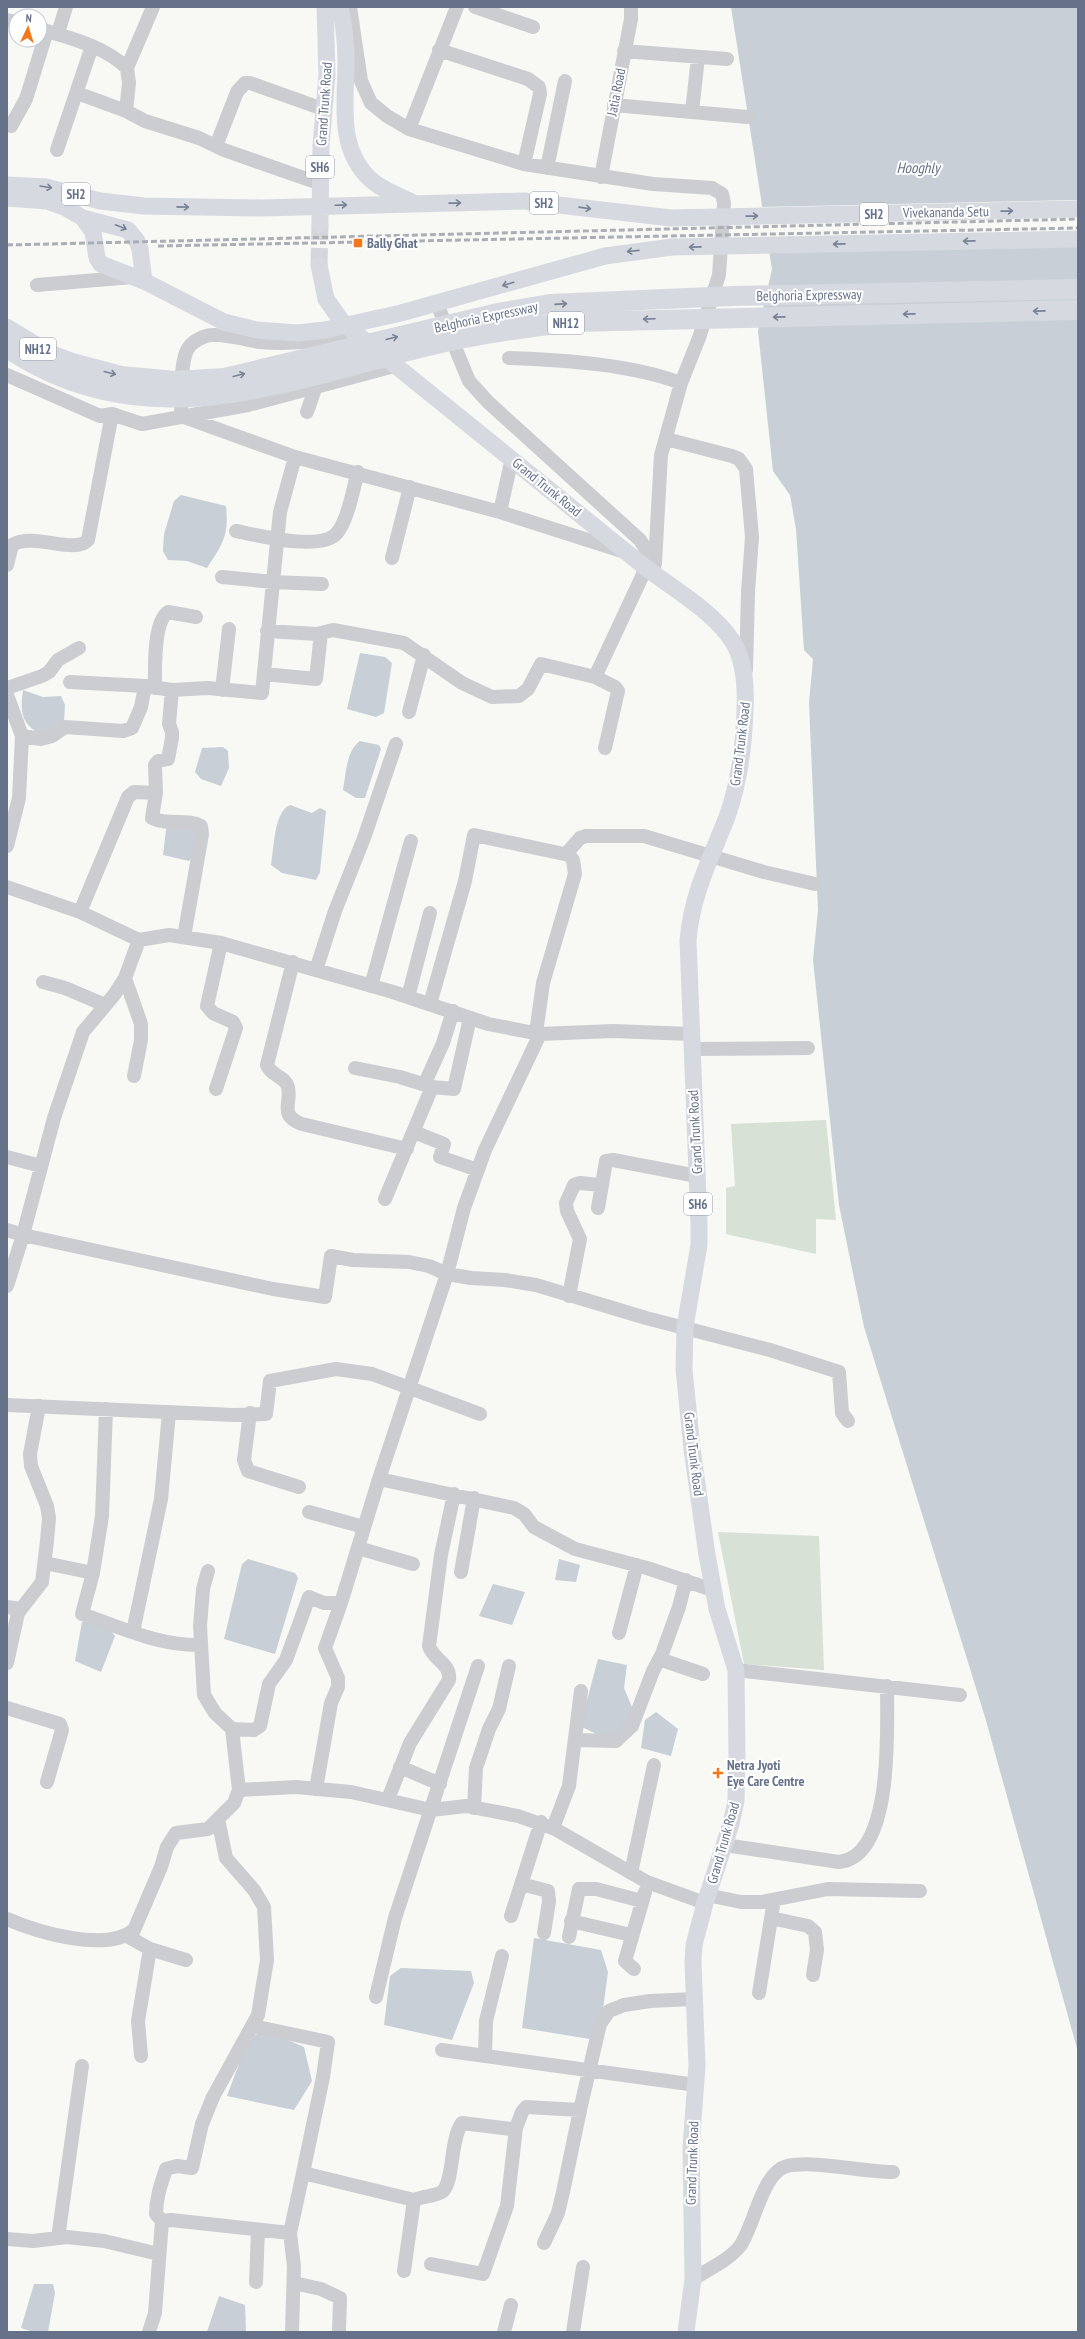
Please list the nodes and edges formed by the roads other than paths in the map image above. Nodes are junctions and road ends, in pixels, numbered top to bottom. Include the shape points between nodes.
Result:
1 (66, 7) edge
2 (154, 7) edge
3 (325, 7) edge
4 (340, 7) edge
5 (350, 7) edge
6 (456, 7) edge
7 (475, 7) edge
8 (631, 7) edge
9 (533, 26) dead end
10 (48, 31) edge
11 (92, 46) junction
12 (42, 48) edge
13 (439, 50) junction
14 (624, 51) junction
15 (698, 57) junction
16 (727, 59) dead end
17 (127, 68) junction
18 (565, 81) dead end
19 (77, 93) junction
20 (614, 105) junction
21 (323, 109) junction
22 (126, 111) junction
23 (692, 112) junction
24 (747, 117) dead end
25 (11, 126) dead end
26 (409, 130) junction
27 (216, 146) junction
28 (57, 150) dead end
29 (524, 164) junction
30 (547, 168) junction
31 (601, 177) junction
32 (321, 184) junction
33 (7, 185) edge
34 (7, 198) edge
35 (416, 204) junction
36 (1078, 209) edge
37 (83, 218) junction
38 (320, 224) tunnel mouth
39 (1078, 239) edge
40 (319, 265) tunnel mouth
41 (138, 279) junction
42 (37, 285) dead end
43 (1078, 289) edge
44 (437, 304) junction
45 (1078, 310) edge
46 (7, 329) edge
47 (357, 334) junction
48 (7, 348) edge
49 (509, 358) dead end
50 (398, 365) junction
51 (68, 371) junction
52 (7, 375) edge
53 (681, 383) junction
54 (316, 386) junction
55 (307, 412) dead end
56 (112, 414) junction
57 (181, 416) junction
58 (666, 440) junction
59 (295, 457) junction
60 (512, 458) junction
61 (358, 472) junction
62 (410, 487) junction
63 (500, 512) junction
64 (236, 531) dead end
65 (276, 539) junction
66 (9, 544) edge
67 (626, 552) junction
68 (392, 558) dead end
69 (7, 565) edge
70 (653, 570) junction
71 (222, 577) dead end
72 (273, 582) junction
73 (322, 584) dead end
74 (196, 617) dead end
75 (228, 630) dead end
76 (267, 631) junction
77 (321, 633) junction
78 (79, 648) dead end
79 (424, 655) junction
80 (264, 674) junction
81 (596, 677) junction
82 (70, 682) dead end
83 (150, 687) junction
84 (7, 688) edge
85 (746, 689) junction
86 (172, 690) junction
87 (222, 690) junction
88 (7, 695) edge
89 (409, 712) dead end
90 (22, 736) junction
91 (396, 744) dead end
92 (605, 748) dead end
93 (14, 765) edge
94 (156, 793) junction
95 (411, 842) dead end
96 (7, 846) edge
97 (566, 854) junction
98 (709, 856) junction
99 (815, 884) dead end
100 (7, 887) edge
101 (80, 912) junction
102 (430, 913) dead end
103 (184, 937) junction
104 (139, 940) junction
105 (221, 943) junction
106 (293, 962) junction
107 (316, 970) junction
108 (125, 978) junction
109 (43, 982) dead end
110 (371, 986) junction
111 (408, 997) junction
112 (430, 1004) junction
113 (105, 1005) junction
114 (453, 1011) junction
115 (470, 1018) junction
116 (538, 1033) junction
117 (691, 1042) junction
118 (808, 1048) dead end
119 (355, 1068) dead end
120 (134, 1076) dead end
121 (429, 1085) junction
122 (216, 1089) dead end
123 (414, 1132) junction
124 (407, 1149) junction
125 (7, 1157) edge
126 (41, 1166) junction
127 (478, 1170) junction
128 (697, 1176) junction
129 (601, 1185) junction
130 (385, 1199) dead end
131 (598, 1208) dead end
132 (7, 1230) edge
133 (23, 1235) junction
134 (447, 1274) junction
135 (7, 1286) edge
136 (569, 1296) junction
137 (685, 1327) junction
138 (410, 1390) junction
139 (7, 1405) edge
140 (39, 1406) junction
141 (106, 1410) junction
142 (169, 1413) junction
143 (250, 1413) junction
144 (480, 1414) dead end
145 (848, 1421) dead end
146 (379, 1479) junction
147 (299, 1487) dead end
148 (454, 1494) junction
149 (474, 1498) junction
150 (309, 1512) dead end
151 (364, 1527) junction
152 (358, 1548) junction
153 (44, 1563) junction
154 (413, 1564) dead end
155 (637, 1565) junction
156 (208, 1571) dead end
157 (461, 1572) dead end
158 (93, 1573) junction
159 (686, 1580) junction
160 (713, 1590) junction
161 (341, 1603) junction
162 (7, 1607) edge
163 (21, 1609) junction
164 (133, 1632) junction
165 (619, 1633) dead end
166 (201, 1646) junction
167 (660, 1659) junction
168 (7, 1663) edge
169 (478, 1666) dead end
170 (509, 1666) dead end
171 (736, 1670) junction
172 (702, 1674) dead end
173 (887, 1686) junction
174 (581, 1691) dead end
175 (960, 1695) dead end
176 (7, 1708) edge
177 (232, 1729) junction
178 (575, 1740) junction
179 (654, 1765) dead end
180 (400, 1768) junction
181 (47, 1782) dead end
182 (440, 1784) junction
183 (316, 1789) junction
184 (238, 1790) junction
185 (388, 1799) junction
186 (474, 1808) junction
187 (430, 1810) junction
188 (218, 1819) junction
189 (547, 1825) junction
190 (725, 1845) junction
191 (631, 1873) junction
192 (647, 1882) junction
193 (521, 1884) junction
194 (920, 1891) dead end
195 (706, 1899) junction
196 (774, 1900) junction
197 (642, 1901) junction
198 (511, 1916) dead end
199 (771, 1918) junction
200 (7, 1919) edge
201 (571, 1921) junction
202 (544, 1933) dead end
203 (631, 1935) junction
204 (127, 1936) junction
205 (568, 1937) dead end
206 (150, 1949) junction
207 (502, 1956) dead end
208 (186, 1960) dead end
209 (634, 1969) dead end
210 (813, 1975) dead end
211 (759, 1993) dead end
212 (376, 1998) dead end
213 (694, 1999) junction
214 (253, 2026) junction
215 (442, 2050) dead end
216 (141, 2056) dead end
217 (485, 2056) junction
218 (82, 2066) dead end
219 (589, 2070) junction
220 (696, 2085) junction
221 (580, 2110) junction
222 (516, 2128) junction
223 (893, 2172) dead end
224 (304, 2173) junction
225 (414, 2200) junction
226 (162, 2221) junction
227 (258, 2230) junction
228 (290, 2233) junction
229 (58, 2238) junction
230 (7, 2239) edge
231 (544, 2243) dead end
232 (160, 2254) junction
233 (431, 2264) dead end
234 (583, 2267) dead end
235 (404, 2271) dead end
236 (693, 2279) junction
237 (256, 2282) dead end
238 (294, 2283) junction
239 (512, 2305) dead end
240 (149, 2332) edge
241 (292, 2332) edge
242 (339, 2332) edge
243 (504, 2332) edge
244 (573, 2332) edge
245 (686, 2332) edge

1 - 10 street
2 - 17 street
3 - 21 main road, Grand Trunk Road / SH6 via 327,74
4 - 35 main road via 346,62 344,118 353,153 369,178 378,186
5 - 26 street via 361,81 371,103
6 - 13 street
7 - 9 street
8 - 14 street, Jatia Road
10 - 11 street
11 - 17 street via 117,58
11 - 19 street
12 - 25 street via 26,99
13 - 26 street
13 - 29 street via 528,79 539,87 540,94
14 - 15 street
14 - 20 street, Jatia Road
15 - 16 street
15 - 23 street
17 - 22 street via 129,83
18 - 30 street
19 - 22 street
19 - 28 street
20 - 23 street
20 - 31 street, Jatia Road
21 - 27 street via 245,83 237,92
21 - 32 main road, Grand Trunk Road / SH6
22 - 27 street via 145,121
23 - 24 street
26 - 29 street
27 - 32 street
29 - 30 street
30 - 31 street
31 - 53 street via 712,188 722,194 724,210 719,275 699,338
32 - 38 main road, Grand Trunk Road / SH6
33 -> 35 main road, SH2 via 46,187 100,200 144,206 262,208
34 - 37 main road, SH2 via 47,201
35 -> 36 main road, Vivekananda Setu / SH2 via 524,201 671,218
37 - 41 main road, SH2 via 93,232 97,258 101,264
37 -> 41 main road via 122,227 134,235 142,259
39 -> 44 main road, Vivekananda Setu / SH2 via 672,247 599,257
40 - 47 main road, Grand Trunk Road / SH6 via 326,299 334,312
41 - 42 street
41 - 44 main road, SH2 via 224,322 257,330 297,333 326,330
51 -> 43 highway, Belghoria Expressway / NH12 via 175,381 224,378 498,313 550,304 733,296
44 - 70 street via 469,381 488,402 640,540
45 -> 51 highway, Belghoria Expressway / NH12 via 576,322 482,335 282,385 227,395 184,398 148,398 104,390
46 - 51 highway, Belghoria Expressway / NH12 via 43,351
47 - 50 main road, Grand Trunk Road / SH6
47 - 57 street via 328,340 284,343 259,342 227,335 210,335 198,340 189,347 184,357
48 - 51 highway, Belghoria Expressway / NH12
49 - 53 street via 562,360 642,371
50 - 54 street
50 - 60 main road, Grand Trunk Road / SH6
52 - 56 street via 100,416
53 - 58 street
54 - 55 street
54 - 57 street via 248,405
56 - 57 street via 142,424
56 - 66 street via 88,540 84,544 73,546 29,539
57 - 59 street
58 - 70 street via 659,470
58 - 85 street via 732,456 739,459 746,470 752,537
59 - 61 street
59 - 65 street via 280,512
60 - 63 street
60 - 67 main road, Grand Trunk Road / SH6
61 - 62 street
61 - 65 street via 344,520 337,533 329,539 317,542
62 - 63 street
62 - 68 street
63 - 67 street
64 - 65 street
65 - 72 street
66 - 69 street
67 - 70 main road, Grand Trunk Road / SH6
70 - 81 street
70 - 85 main road, Grand Trunk Road / SH6 via 709,616 733,642 740,655
71 - 72 street
72 - 73 street
72 - 76 street
74 - 83 street via 168,612 161,619
75 - 87 street
76 - 77 street
76 - 80 street
77 - 79 street via 333,630 359,633 404,643
77 - 80 street via 316,679
78 - 84 street via 58,660 49,672 42,676
79 - 81 street via 462,683 492,698 519,696 528,689 541,664
79 - 89 street
80 - 87 street via 262,693
81 - 92 street via 618,691
82 - 83 street
83 - 86 street
83 - 90 street via 132,728 122,731 65,727 52,736 41,739
85 - 98 main road, Grand Trunk Road / SH6 via 743,740 734,794
86 - 87 street
86 - 94 street via 169,724 172,738 168,759 158,760 155,765
88 - 90 street
90 - 93 street
91 - 107 street
93 - 96 street via 19,798
94 - 101 street via 134,792 128,797
94 - 103 street via 152,818 162,823 195,822 202,826
95 - 110 street
97 - 98 street via 582,837 633,835 658,839
97 - 112 street via 474,835 465,881
97 - 116 street via 573,860 575,874 546,971 539,1004
98 - 99 street
98 - 117 main road, Grand Trunk Road / SH6 via 690,919 688,976
100 - 101 street
101 - 104 street
102 - 111 street
103 - 104 street via 169,935
103 - 105 street
104 - 108 street
105 - 106 street
105 - 122 street via 207,1006 213,1013 233,1022 236,1028
106 - 107 street
106 - 124 street via 267,1065 271,1074 286,1082 289,1115 294,1121 302,1124
107 - 110 street
108 - 113 street
108 - 120 street via 141,1024 141,1040
109 - 113 street via 66,988
110 - 111 street
111 - 112 street
112 - 114 street
113 - 126 street via 83,1032
114 - 115 street
114 - 121 street
115 - 116 street
115 - 121 street via 456,1086 449,1090
116 - 117 street via 613,1031
116 - 127 street via 498,1119
117 - 118 street
117 - 128 main road, Grand Trunk Road / SH6
119 - 121 street
121 - 123 street
123 - 124 street
123 - 127 street via 444,1144 440,1157
124 - 130 street
125 - 126 street
126 - 133 street
127 - 134 street via 464,1208
128 - 129 street via 613,1160 605,1163
128 - 137 main road, Grand Trunk Road / SH6 via 699,1245
129 - 131 street
129 - 136 street via 574,1185 566,1203 580,1239
132 - 133 street
133 - 134 street via 273,1289 325,1297 331,1256 353,1260 409,1262 430,1266
133 - 135 street
134 - 136 street via 523,1283
134 - 138 street
136 - 137 street
137 - 145 street via 839,1372 842,1413
137 - 160 main road, Grand Trunk Road / SH6 via 684,1369 688,1412
138 - 143 street via 372,1374 336,1369 270,1381 266,1414
138 - 144 street
138 - 146 street
139 - 140 street
140 - 141 street
140 - 153 street via 30,1454 49,1518
141 - 142 street
141 - 158 street via 102,1516
142 - 143 street
142 - 164 street via 161,1499
143 - 147 street via 244,1460 248,1471
146 - 148 street
146 - 151 street
148 - 149 street
148 - 180 street via 439,1566 430,1646 431,1652 446,1665 450,1673 449,1680 410,1743
149 - 155 street via 520,1510 534,1527 575,1549
149 - 157 street
150 - 151 street
151 - 152 street
152 - 154 street
152 - 161 street
153 - 158 street
153 - 163 street via 42,1582
155 - 159 street
155 - 165 street
156 - 166 street via 203,1589
158 - 164 street via 82,1614
159 - 160 street
159 - 167 street
160 - 171 main road, Grand Trunk Road / SH6
161 - 177 street via 324,1603 309,1597 286,1660 270,1684 260,1726 254,1730
161 - 183 street via 324,1648 338,1678 338,1687 331,1703
162 - 163 street
163 - 168 street
164 - 166 street via 158,1641 183,1646
166 - 177 street via 204,1695 215,1713
167 - 172 street
167 - 178 street via 632,1726 625,1734 616,1741
169 - 182 street
170 - 186 street via 499,1709 489,1729 476,1768
171 - 173 street
171 - 190 main road, Grand Trunk Road / SH6 via 736,1801
173 - 175 street
173 - 190 street via 885,1780 870,1839 856,1858 839,1862
174 - 178 street
176 - 181 street via 60,1724 62,1730
177 - 184 street
178 - 189 street via 569,1786
179 - 191 street
180 - 182 street
180 - 185 street
182 - 187 street
183 - 184 street via 296,1787
183 - 185 street
184 - 188 street via 234,1803
185 - 187 street
186 - 187 street via 466,1806
186 - 189 street
187 - 212 street via 395,1918
188 - 204 street via 208,1829 176,1833 167,1847 134,1930
188 - 214 street via 226,1858 254,1890 264,1907 267,1960 258,2016
189 - 191 street
189 - 193 street
190 - 195 main road, Grand Trunk Road / SH6
191 - 192 street
192 - 195 street
192 - 197 street
193 - 198 street
193 - 202 street via 548,1891
194 - 196 street via 828,1889
195 - 196 street via 741,1902
195 - 213 main road, Grand Trunk Road / SH6 via 694,1945
196 - 199 street
197 - 201 street via 592,1888 579,1888
197 - 203 street
199 - 210 street via 808,1926 815,1932 817,1950
199 - 211 street
200 - 204 street via 80,1940
201 - 203 street
201 - 205 street
203 - 209 street via 625,1961
204 - 206 street
206 - 208 street
206 - 216 street via 138,2021
207 - 217 street via 486,2021
213 - 219 street via 650,2001 624,2005 610,2011 600,2024
213 - 220 main road, Grand Trunk Road / SH6
214 - 224 street via 328,2042
214 - 226 street via 213,2097 202,2124 192,2168 177,2166 166,2169 156,2207 156,2214
215 - 217 street
217 - 219 street
218 - 229 street
219 - 220 street
219 - 221 street
220 - 236 main road, Grand Trunk Road / SH6 via 691,2147
221 - 222 street via 526,2107
221 - 231 street via 560,2206
222 - 225 street via 462,2123 458,2128 447,2184 443,2191
222 - 233 street via 506,2206 484,2274
223 - 236 street via 804,2164 785,2166 773,2175 741,2244 732,2255
224 - 225 street
224 - 228 street
225 - 235 street
226 - 227 street
226 - 232 street
227 - 228 street
227 - 237 street
228 - 238 street
229 - 230 street via 33,2241
229 - 232 street via 104,2241
232 - 240 street via 155,2313
234 - 244 street
236 - 245 main road, Grand Trunk Road / SH6
238 - 241 street
238 - 242 street via 321,2289 340,2298
239 - 243 street

